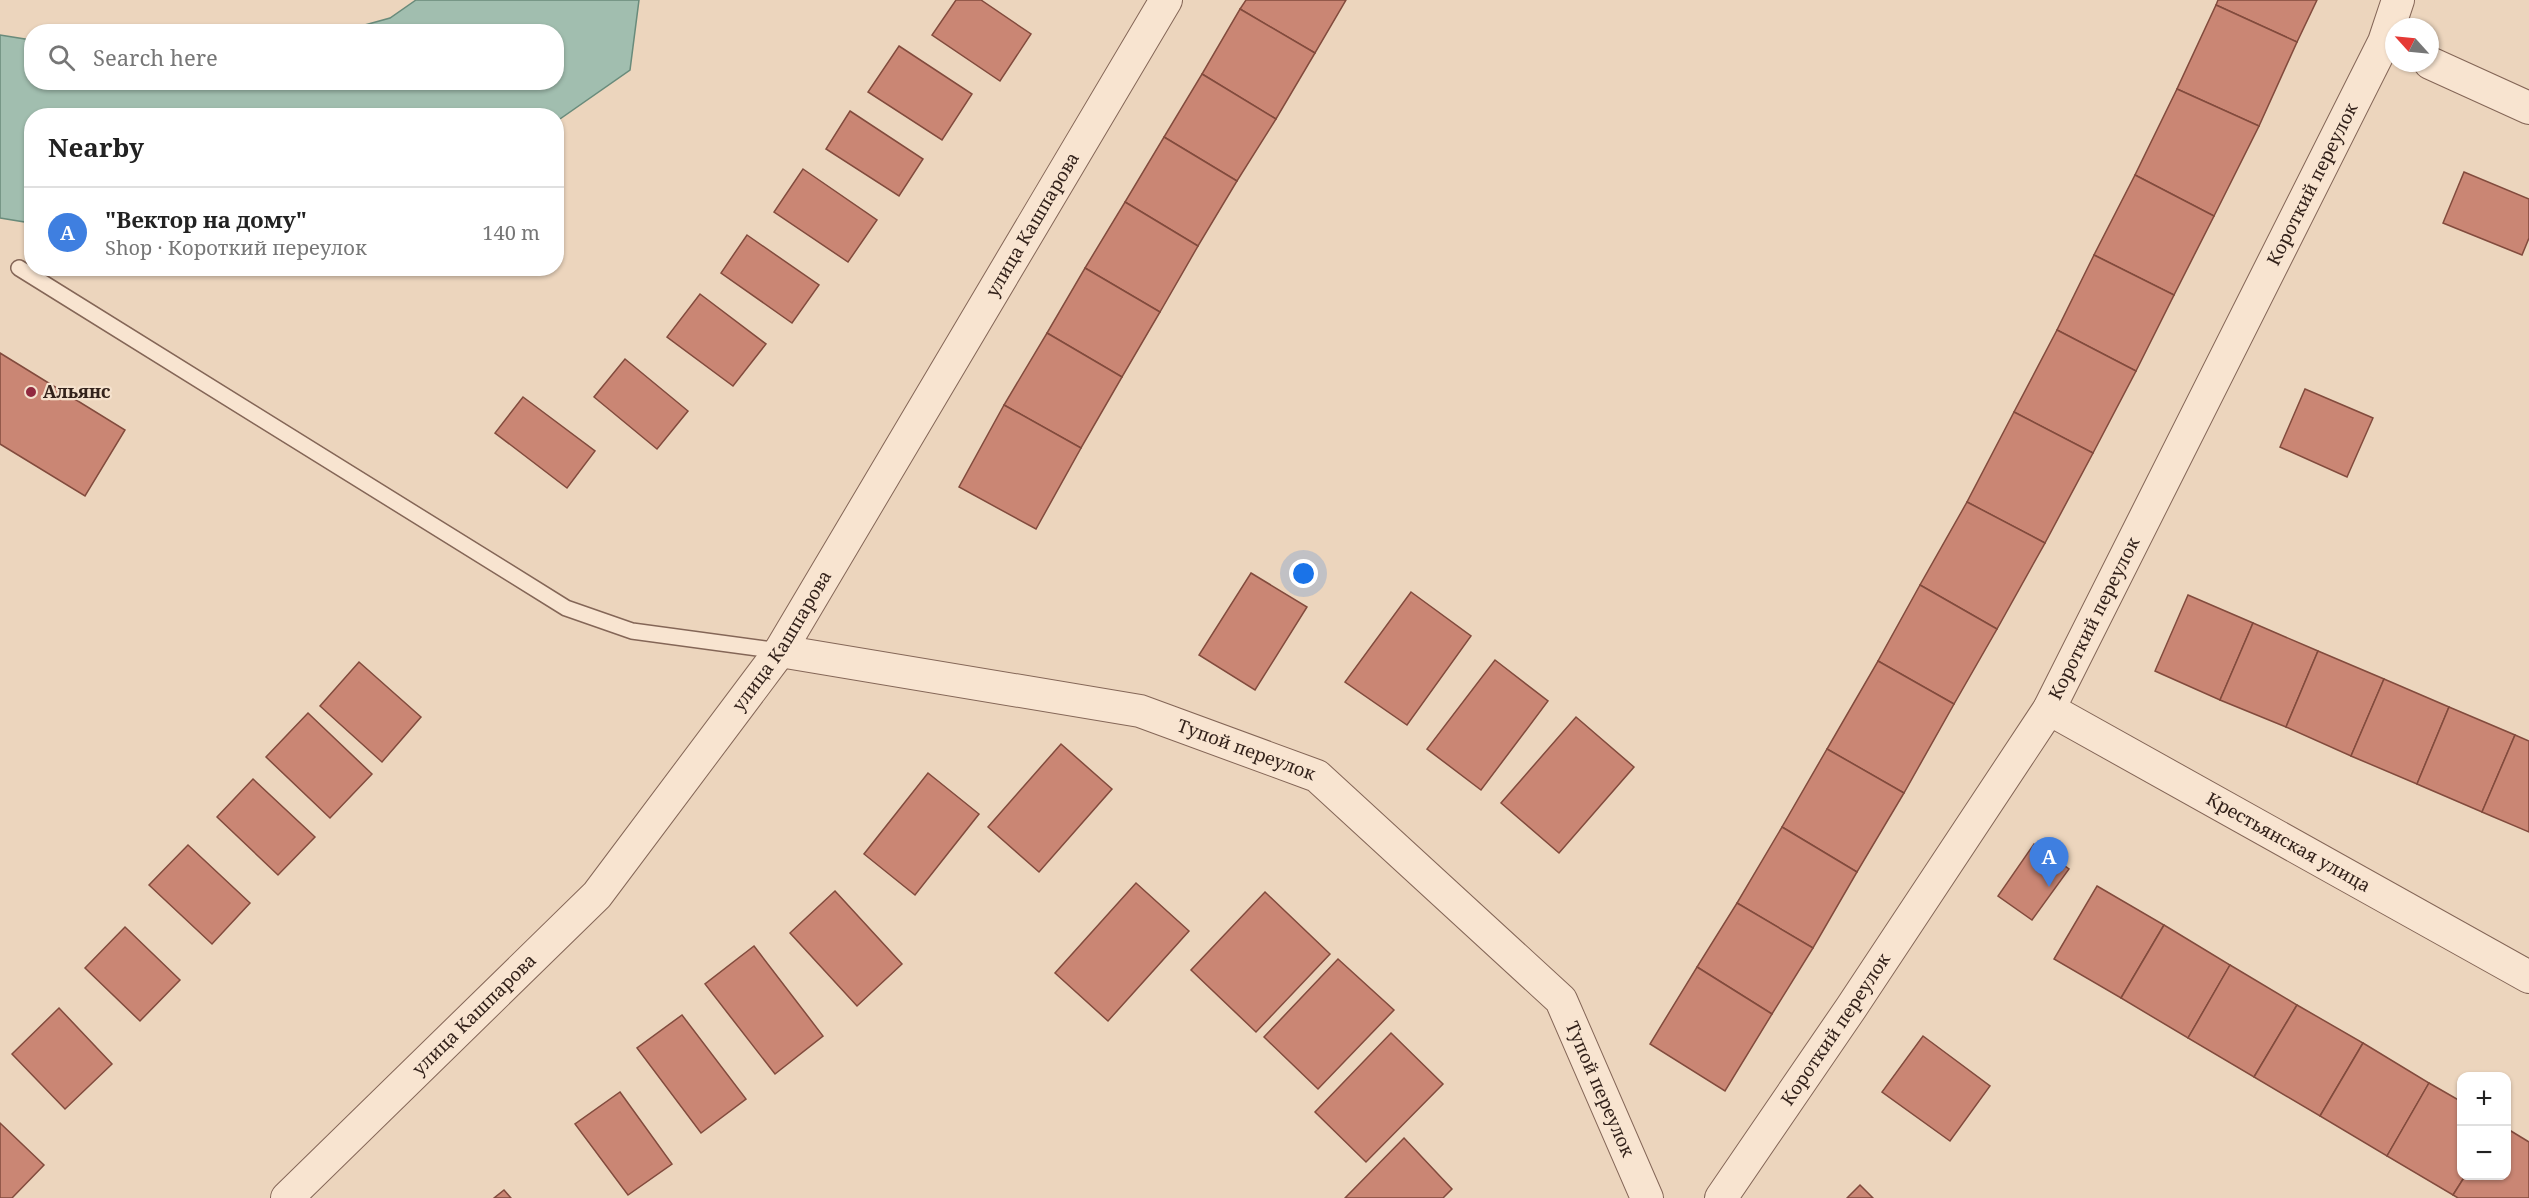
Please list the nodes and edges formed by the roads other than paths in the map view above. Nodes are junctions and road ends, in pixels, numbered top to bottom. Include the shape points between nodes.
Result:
1 (1167, 0) edge
2 (2398, 0) edge
3 (2394, 18) edge
4 (2385, 52) edge
5 (2439, 67) edge
6 (2529, 108) edge
7 (19, 268) dead end
8 (24, 271) edge
9 (32, 276) edge
10 (780, 651) junction
11 (2049, 709) junction
12 (2529, 977) edge
13 (287, 1198) edge
14 (1647, 1198) edge
15 (1721, 1198) edge

1 - 10 street, улица Кашпарова
2 - 3 street, Короткий переулок
4 - 11 street, Короткий переулок
5 - 6 street
7 - 8 lane
9 - 10 lane via 566,608 632,630
10 - 13 street, улица Кашпарова via 597,895
10 - 14 street, Тупой переулок via 1140,711 1317,776 1561,1000
11 - 12 street, Крестьянская улица
11 - 15 street, Короткий переулок

